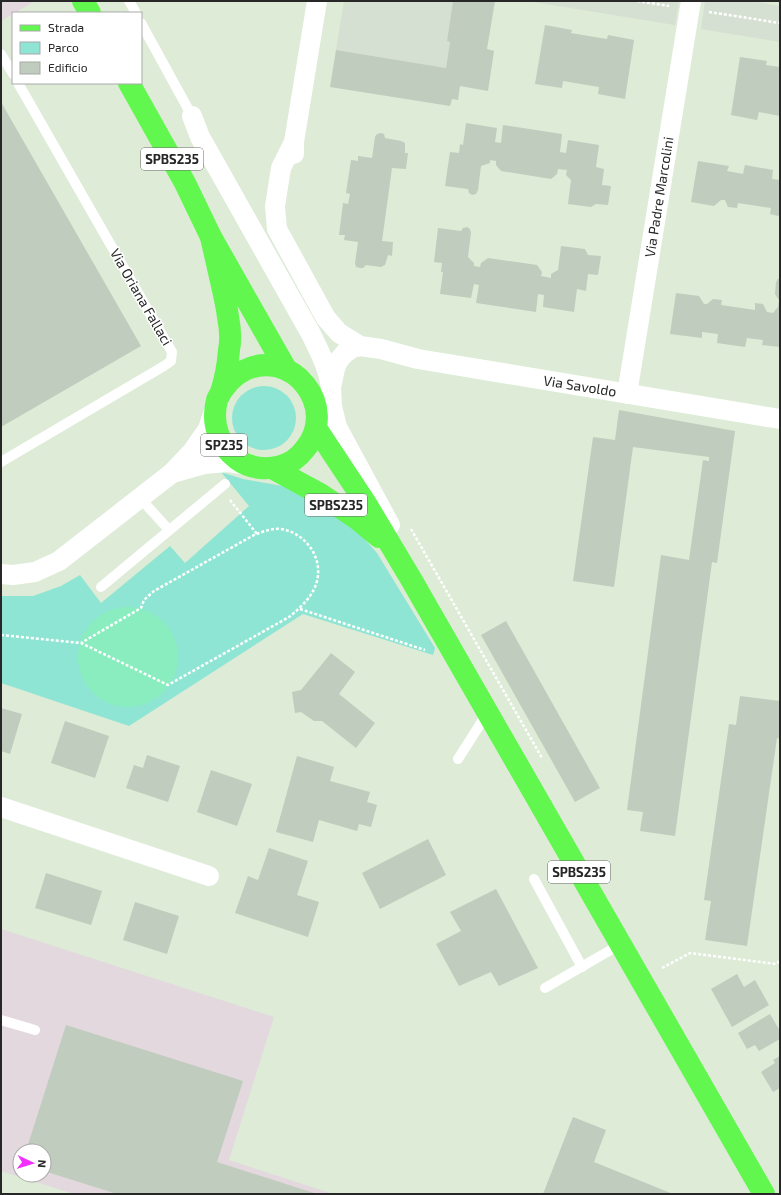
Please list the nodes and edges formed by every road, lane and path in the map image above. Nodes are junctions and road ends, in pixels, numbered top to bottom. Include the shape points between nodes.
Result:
1 (83, 1) edge
2 (129, 1) edge
3 (317, 1) edge
4 (691, 1) edge
5 (89, 12) edge
6 (135, 12) edge
7 (142, 25) edge
8 (1, 54) edge
9 (12, 72) edge
10 (19, 84) edge
11 (130, 84) edge
12 (192, 116) joint
13 (294, 142) junction
14 (211, 237) junction
15 (360, 346) junction
16 (380, 349) junction
17 (286, 369) junction
18 (331, 387) junction
19 (627, 394) junction
20 (219, 396) junction
21 (780, 419) edge
22 (316, 428) junction
23 (1, 462) edge
24 (262, 468) junction
25 (172, 473) junction
26 (223, 486) joint
27 (140, 498) junction
28 (410, 528) dead end
29 (169, 530) junction
30 (257, 534) junction
31 (395, 550) junction
32 (1, 574) edge
33 (411, 579) junction
34 (101, 587) dead end
35 (300, 609) junction
36 (1, 635) edge
37 (81, 643) junction
38 (480, 649) junction
39 (426, 650) dead end
40 (458, 661) junction
41 (488, 712) junction
42 (458, 759) dead end
43 (543, 760) dead end
44 (1, 807) edge
45 (209, 876) dead end
46 (534, 880) dead end
47 (621, 944) junction
48 (780, 961) edge
49 (582, 967) junction
50 (666, 975) dead end
51 (545, 988) dead end
52 (1, 1020) edge
53 (35, 1030) dead end
54 (764, 1194) edge

1 - 5 main road
2 - 6 lane
3 - 13 street
4 - 19 street, Via Padre Marcolini
7 - 12 lane
8 - 9 lane
10 - 23 lane, Via Oriana Fallaci via 172,352 171,361 164,366
11 - 14 main road, SPBS235 via 185,183
12 - 18 street via 200,137 325,363
13 - 15 street via 281,168 275,206 277,229 326,318 339,333
13 - 16 street via 295,169 288,207 290,225 336,311
14 - 17 main road, SPBS235
14 - 20 main road, SPBS235 via 228,316 230,349
15 - 16 street, Via Savoldo
15 - 18 street via 352,348 338,361
16 - 19 street, Via Savoldo via 418,359
17 - 20 main road via 257,366 242,371 230,380
17 - 22 main road via 301,379 312,393 317,411
18 - 33 street via 337,427 387,519
19 - 21 street, Via Savoldo
20 - 24 main road, SP235 via 215,417 217,434 226,449 238,460
20 - 25 street via 208,429 192,452
22 - 24 main road via 310,443 300,455 287,464
22 - 31 main road, SPBS235
24 - 25 street via 228,462 204,464
24 - 31 main road, SPBS235 via 320,494 356,518
25 - 27 street
26 - 29 lane
26 - 30 path
27 - 29 lane
27 - 32 street via 59,561 35,572 13,576
28 - 38 path
29 - 34 lane
30 - 35 path via 279,529 292,532 303,538 312,549 317,561 318,574 315,587
30 - 37 path via 154,591 144,600 141,608
31 - 33 main road, SPBS235
33 - 40 main road, SPBS235
35 - 37 path via 168,686
35 - 39 path
36 - 37 path
38 - 40 path
38 - 43 path
40 - 41 main road, SPBS235
41 - 42 lane
41 - 47 main road, SPBS235
44 - 45 street
46 - 49 lane
47 - 49 lane
47 - 54 main road, SPBS235
48 - 50 path via 776,964 690,953 662,968
49 - 51 lane
52 - 53 lane

